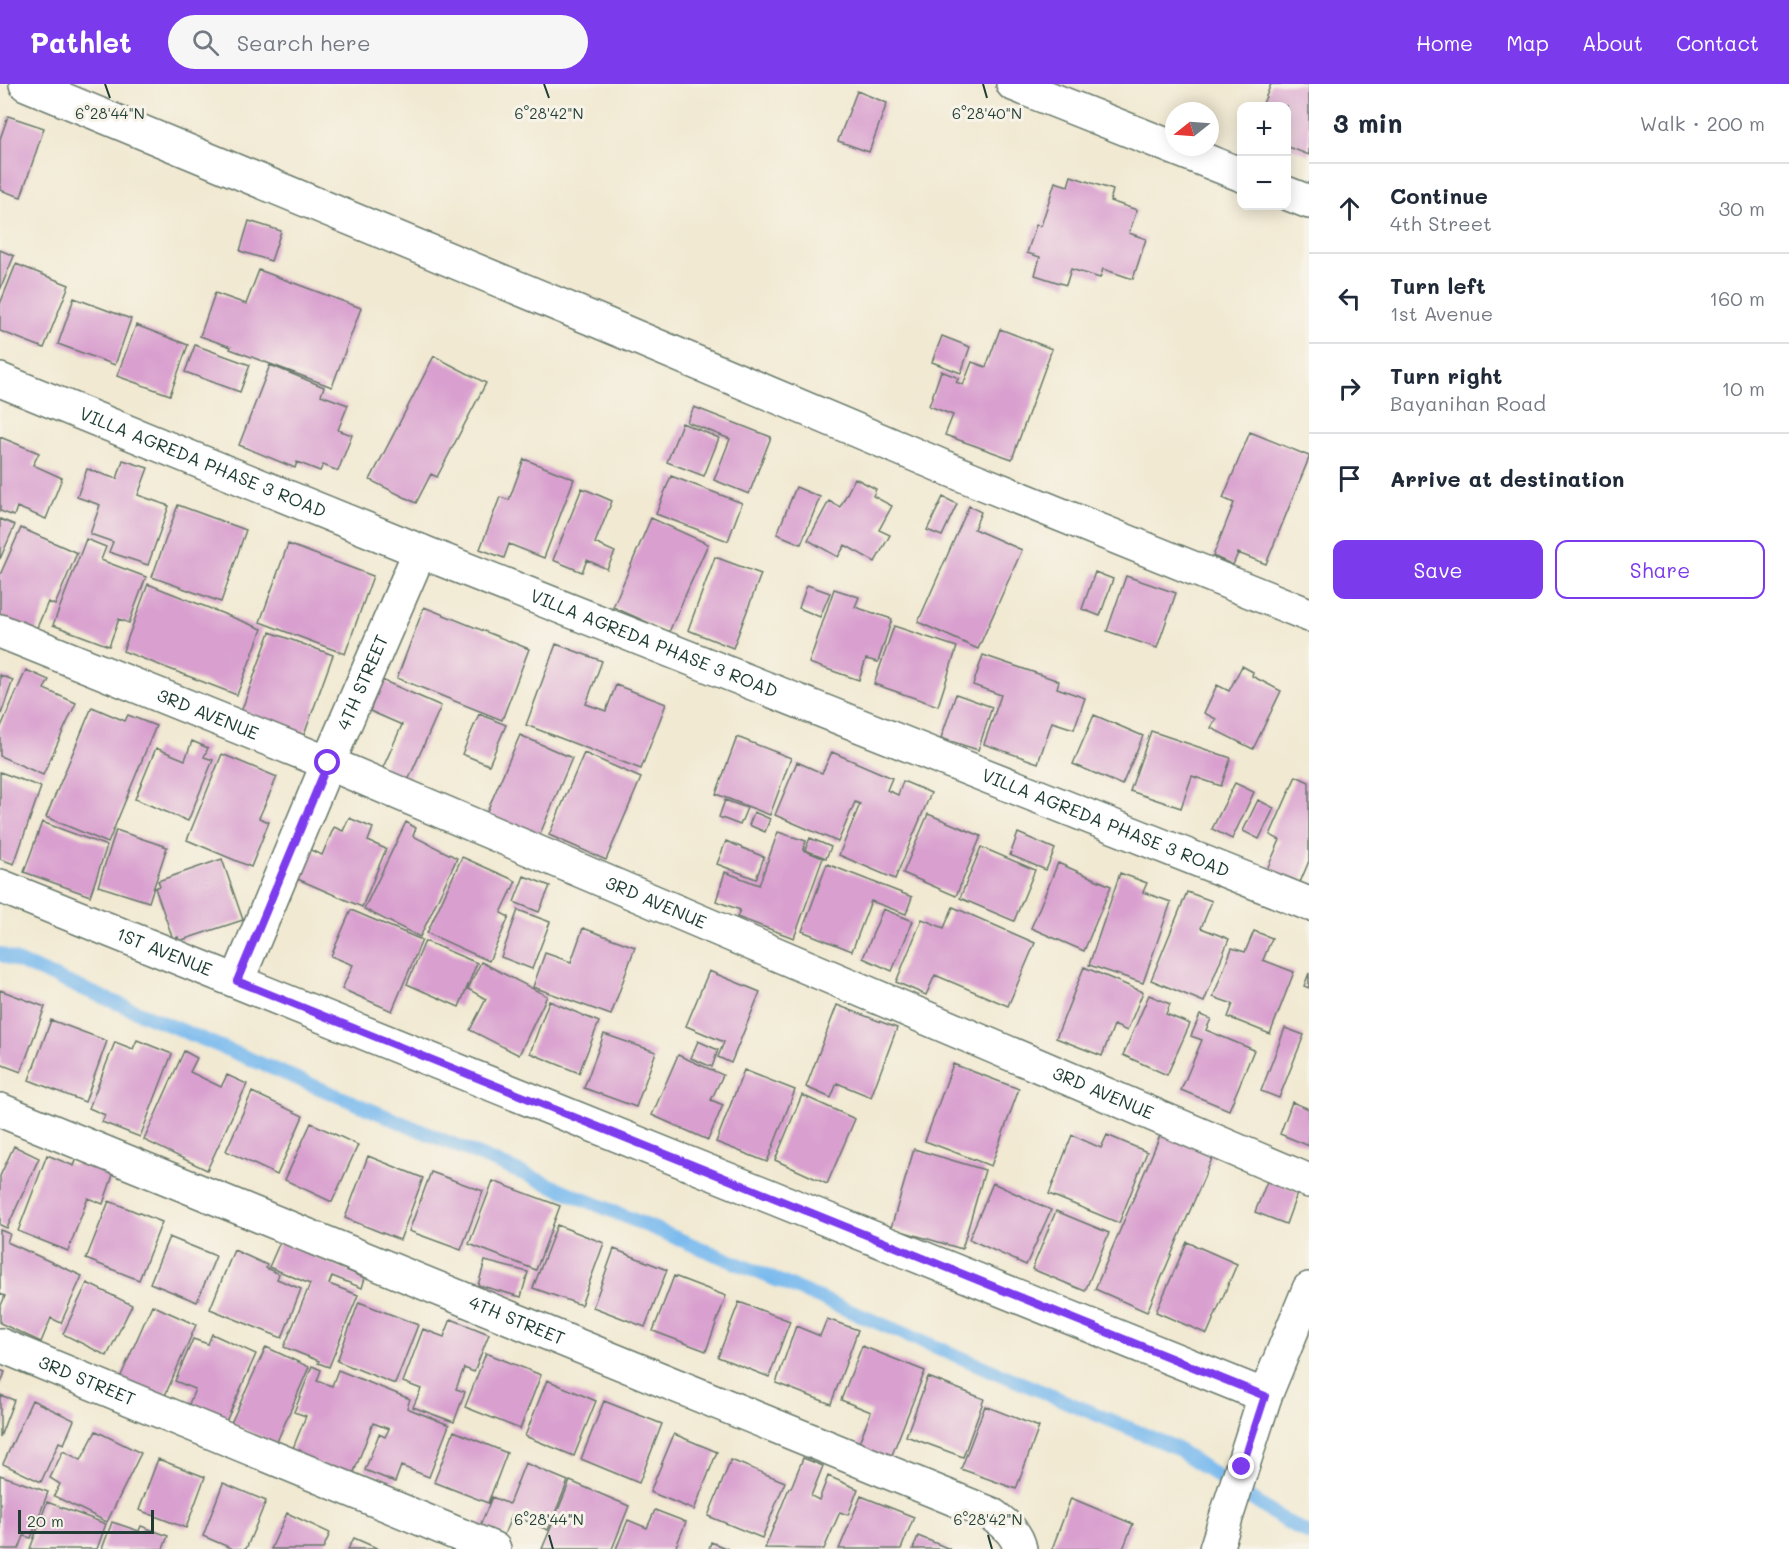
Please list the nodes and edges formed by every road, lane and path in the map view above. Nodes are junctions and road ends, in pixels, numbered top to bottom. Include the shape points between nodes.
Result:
1 (26, 84) edge
2 (1013, 84) edge
3 (1237, 173) edge
4 (1291, 195) edge
5 (1309, 202) edge
6 (0, 380) edge
7 (420, 551) junction
8 (1309, 615) edge
9 (0, 631) edge
10 (328, 763) junction
11 (0, 886) edge
12 (1309, 904) edge
13 (237, 981) junction
14 (0, 1110) edge
15 (1309, 1181) edge
16 (1309, 1289) edge
17 (0, 1345) edge
18 (1265, 1396) junction
19 (1219, 1538) edge
20 (494, 1549) edge
21 (1020, 1549) edge

1 - 8 street via 970,478
2 - 3 street
4 - 5 street
6 - 7 street, VILLA AGREDA PHASE 3 ROAD
7 - 10 street, 4TH STREET
7 - 12 street, VILLA AGREDA PHASE 3 ROAD
9 - 10 street, 3RD AVENUE
10 - 13 street, 4TH STREET
10 - 15 street, 3RD AVENUE
11 - 13 street, 1ST AVENUE
13 - 18 street, 1ST AVENUE
14 - 21 street, 4TH STREET via 991,1514 1008,1527
16 - 18 street
17 - 20 street, 3RD STREET
18 - 19 street

